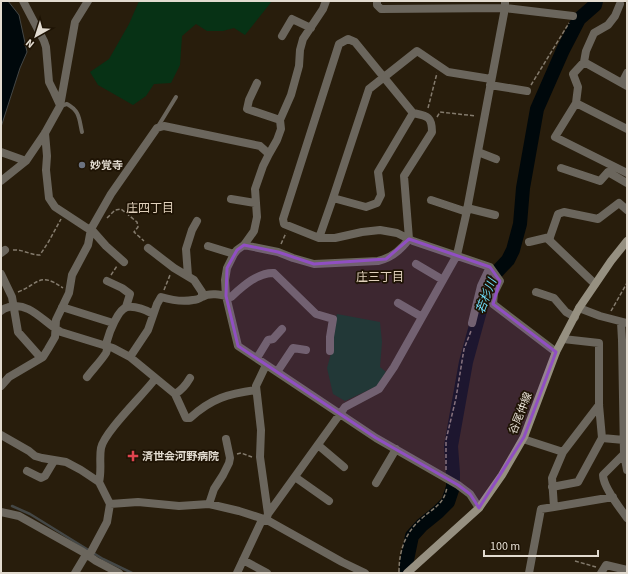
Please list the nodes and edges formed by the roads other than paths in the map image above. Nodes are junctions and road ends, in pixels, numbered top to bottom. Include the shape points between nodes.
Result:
1 (23, 1) edge
2 (88, 1) edge
3 (326, 1) edge
4 (377, 1) edge
5 (622, 3) edge
6 (505, 4) edge
7 (573, 16) road end
8 (310, 28) junction
9 (282, 36) dead end
10 (584, 62) junction
11 (627, 73) edge
12 (383, 76) junction
13 (491, 82) junction
14 (257, 83) dead end
15 (625, 85) edge
16 (527, 92) road end
17 (176, 97) dead end
18 (576, 103) junction
19 (60, 106) junction
20 (413, 112) junction
21 (280, 120) junction
22 (156, 128) junction
23 (627, 129) edge
24 (82, 132) dead end
25 (45, 133) junction
26 (1, 152) edge
27 (478, 152) junction
28 (269, 154) junction
29 (496, 159) dead end
30 (26, 161) junction
31 (561, 168) dead end
32 (627, 173) edge
33 (1, 181) edge
34 (627, 182) edge
35 (333, 198) junction
36 (230, 199) dead end
37 (431, 200) dead end
38 (255, 204) junction
39 (467, 210) junction
40 (627, 210) edge
41 (495, 215) dead end
42 (197, 221) dead end
43 (93, 226) junction
44 (550, 237) junction
45 (319, 238) junction
46 (409, 239) junction
47 (627, 241) edge
48 (529, 242) dead end
49 (244, 245) junction
50 (208, 246) dead end
51 (148, 248) road end
52 (234, 254) junction
53 (457, 255) junction
54 (123, 261) road end
55 (416, 264) dead end
56 (490, 267) junction
57 (1, 274) edge
58 (188, 276) junction
59 (443, 280) junction
60 (107, 281) road end
61 (595, 284) junction
62 (536, 292) dead end
63 (202, 296) junction
64 (226, 296) junction
65 (398, 303) dead end
66 (14, 306) junction
67 (62, 307) junction
68 (126, 307) junction
69 (579, 308) junction
70 (1, 311) edge
71 (153, 314) junction
72 (422, 317) junction
73 (575, 317) junction
74 (624, 322) edge
75 (113, 323) junction
76 (472, 323) road end
77 (56, 329) junction
78 (282, 329) dead end
79 (563, 339) junction
80 (107, 345) junction
81 (306, 350) dead end
82 (330, 351) dead end
83 (556, 352) junction
84 (130, 357) junction
85 (41, 358) junction
86 (257, 358) junction
87 (266, 365) junction
88 (277, 372) junction
89 (87, 377) dead end
90 (190, 378) dead end
91 (155, 379) junction
92 (1, 386) edge
93 (256, 390) junction
94 (175, 394) junction
95 (599, 405) junction
96 (340, 413) junction
97 (1, 435) edge
98 (602, 438) junction
99 (226, 439) dead end
100 (523, 439) junction
101 (624, 440) junction
102 (318, 445) junction
103 (396, 449) junction
104 (563, 452) junction
105 (624, 454) junction
106 (54, 460) junction
107 (344, 468) dead end
108 (27, 470) dead end
109 (627, 470) edge
110 (295, 477) junction
111 (99, 482) junction
112 (376, 483) dead end
113 (552, 487) junction
114 (613, 496) junction
115 (328, 501) dead end
116 (110, 504) junction
117 (209, 504) junction
118 (554, 507) junction
119 (480, 508) junction
120 (1, 512) edge
121 (267, 517) junction
122 (627, 518) edge
123 (87, 555) junction
124 (243, 560) junction
125 (627, 570) edge
126 (408, 571) edge
127 (602, 571) edge
128 (75, 573) edge
129 (119, 573) edge
130 (237, 573) edge
131 (267, 573) edge
132 (365, 573) edge
133 (529, 573) edge

1 - 19 street via 44,41 49,82
2 - 19 street via 75,22
3 - 8 street
4 - 6 street via 381,9
5 - 10 street via 608,25 594,33
6 - 7 street
6 - 13 street
8 - 9 street via 292,19
8 - 21 street via 303,39 291,95
10 - 15 street
10 - 18 street via 573,74 578,87
11 - 15 street
12 - 13 street via 417,51 448,72
12 - 20 street
12 - 35 street via 369,89
12 - 45 street via 355,42 348,39 339,44 283,220 284,224
13 - 16 street
13 - 27 street
14 - 21 street via 247,109
17 - 22 lane
18 - 23 street
18 - 32 street via 555,137
19 - 24 lane via 67,104 78,113
19 - 25 street
20 - 35 street via 378,172 381,195 377,203 366,207
20 - 46 street via 430,119 432,132 404,176
21 - 28 street via 280,129
22 - 28 street via 164,126 260,146
22 - 43 street via 110,194
25 - 30 street
25 - 43 street via 49,198 55,207
26 - 30 street
27 - 29 street
27 - 39 street
28 - 38 street via 255,189
30 - 33 street
31 - 34 street via 600,180 608,172
35 - 45 street
36 - 38 street
37 - 39 street
38 - 49 street via 257,216 254,230
39 - 41 street
39 - 53 street
40 - 44 street via 619,203 598,219 564,212 558,214
42 - 58 street via 186,249
43 - 54 street via 106,246
43 - 67 street via 88,245 72,275
44 - 48 street
44 - 61 street via 550,240
45 - 46 street via 380,230 397,233
46 - 49 street via 386,259 314,264 278,252
46 - 53 street
47 - 61 main road, 谷尾仲線
49 - 52 street
50 - 52 street
51 - 58 street
52 - 64 street via 227,268
53 - 56 street
53 - 59 street
55 - 59 street
56 - 76 street via 481,286
56 - 83 street via 500,281 494,293 493,304
57 - 66 street
58 - 63 street via 199,286
59 - 72 street
60 - 68 street via 130,294
61 - 69 main road, 谷尾仲線
62 - 73 street via 554,298 566,312
63 - 64 street
63 - 71 street via 192,301 161,297
64 - 82 street via 231,297 247,282 274,273 316,314 333,319
64 - 86 street via 238,346
65 - 72 street
66 - 70 street
66 - 77 street via 25,308
66 - 85 street via 18,332
67 - 75 street
67 - 77 street via 56,320
68 - 71 street
68 - 75 street
69 - 73 main road, 谷尾仲線
69 - 74 street
71 - 84 street via 148,330
72 - 96 street via 380,389 345,407
73 - 79 main road, 谷尾仲線
74 - 101 street
75 - 80 street
77 - 80 street
77 - 85 street via 55,337
78 - 86 street via 273,340 268,340
79 - 83 main road, 谷尾仲線
79 - 95 street via 599,343
80 - 84 street
80 - 89 street via 107,351
81 - 88 street via 293,348
83 - 100 main road, 谷尾仲線
84 - 91 street
85 - 92 street via 9,377
86 - 87 street
87 - 88 street
87 - 93 street
88 - 96 street
90 - 94 street
91 - 94 street
91 - 111 street via 108,434 101,447
93 - 94 street via 232,393 203,406 190,418 186,418
93 - 121 street via 261,430 260,460
95 - 98 street
95 - 104 street
96 - 102 street
96 - 103 street
97 - 106 street via 35,456
98 - 101 street
98 - 113 street via 578,482
99 - 117 street via 229,463 214,489
100 - 104 street
100 - 119 main road, 谷尾仲線
101 - 105 street
102 - 107 street
102 - 110 street
103 - 112 street
103 - 119 street via 458,485 470,494
104 - 113 street via 552,478
105 - 109 street
105 - 114 street via 603,475
106 - 108 street via 41,478
106 - 111 street via 66,462
110 - 115 street
110 - 121 street
111 - 116 street
113 - 118 street
114 - 118 street
114 - 122 street
116 - 117 street
116 - 123 street via 107,522
117 - 121 street
118 - 133 street via 541,509
119 - 126 main road, 谷尾仲線
120 - 123 street via 19,516
121 - 124 street via 261,522
121 - 132 street
123 - 128 street
123 - 129 street
124 - 130 street
124 - 131 street
125 - 127 street via 606,565

